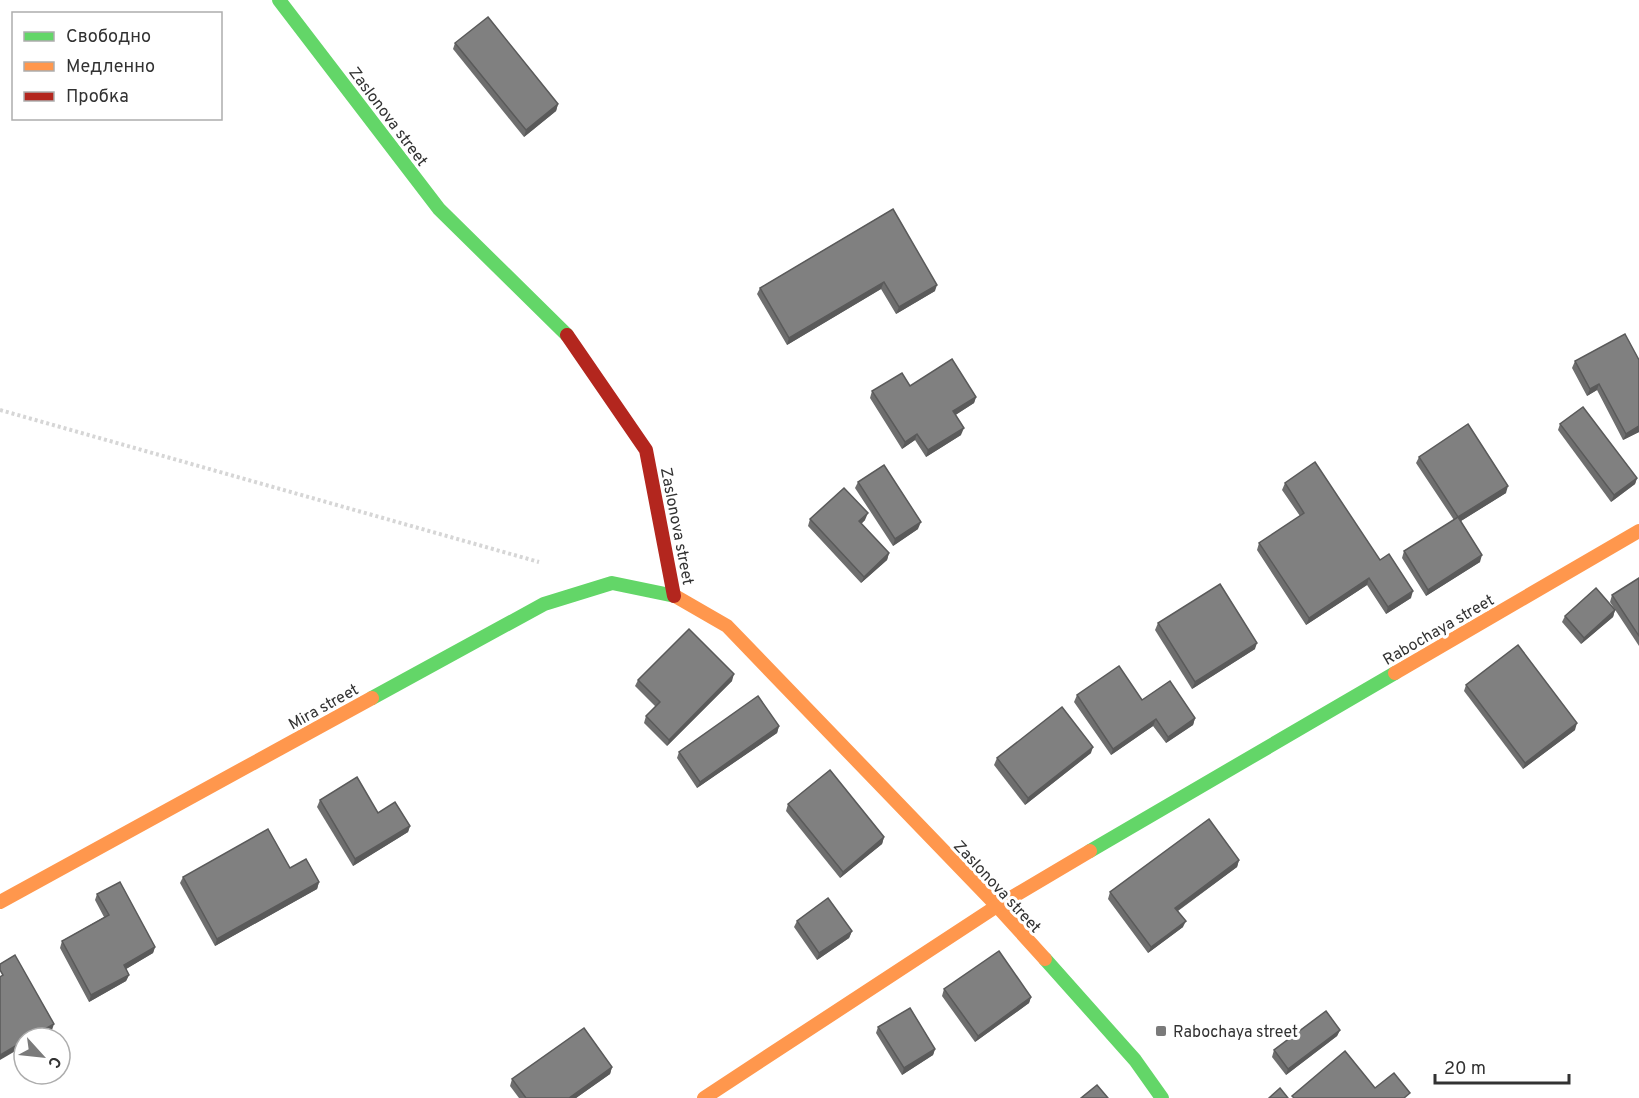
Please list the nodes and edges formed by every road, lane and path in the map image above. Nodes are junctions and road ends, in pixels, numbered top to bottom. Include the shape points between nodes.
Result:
1 (279, 0) edge
2 (0, 410) edge
3 (1639, 531) edge
4 (543, 563) dead end
5 (674, 596) junction
6 (0, 902) edge
7 (997, 906) junction
8 (704, 1098) edge
9 (1162, 1098) edge

1 - 5 street, Zaslonova street via 439,209 564,331 646,450
2 - 4 path
3 - 7 street, Rabochaya street
5 - 6 street, Mira street via 612,583 544,604
5 - 7 street, Zaslonova street via 727,626
7 - 8 street, Rabochaya street
7 - 9 street, Zaslonova street via 1135,1060

